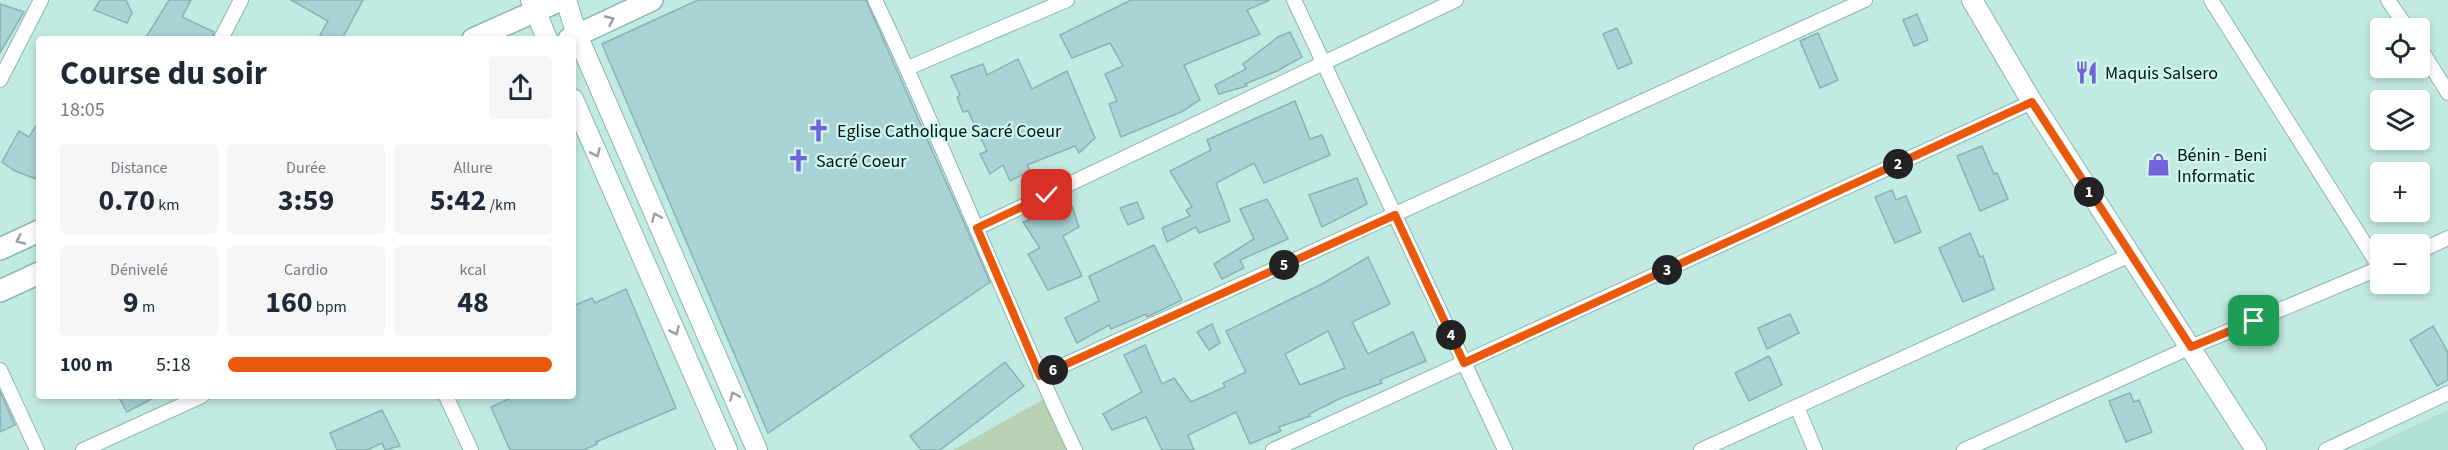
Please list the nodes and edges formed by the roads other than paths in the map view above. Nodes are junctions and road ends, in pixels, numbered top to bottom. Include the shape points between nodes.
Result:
1 (41, 0) edge
2 (241, 0) edge
3 (563, 0) edge
4 (652, 0) edge
5 (875, 0) edge
6 (1067, 0) edge
7 (1294, 0) edge
8 (1456, 0) edge
9 (1865, 0) edge
10 (1972, 0) edge
11 (2211, 0) edge
12 (2388, 0) edge
13 (533, 6) edge
14 (2400, 18) edge
15 (223, 36) edge
16 (478, 36) edge
17 (546, 36) edge
18 (573, 36) edge
19 (575, 36) edge
20 (576, 44) edge
21 (1324, 64) junction
22 (2430, 64) edge
23 (908, 68) junction
24 (0, 80) edge
25 (2447, 91) edge
26 (2032, 102) junction
27 (576, 106) edge
28 (1395, 215) junction
29 (977, 228) junction
30 (36, 232) edge
31 (2448, 238) edge
32 (2430, 246) edge
33 (0, 249) edge
34 (2370, 252) edge
35 (2130, 255) junction
36 (2370, 272) edge
37 (36, 274) edge
38 (0, 291) edge
39 (2191, 347) junction
40 (1464, 363) junction
41 (0, 370) edge
42 (1040, 376) junction
43 (2448, 393) edge
44 (195, 399) edge
45 (447, 399) edge
46 (1797, 407) junction
47 (37, 450) edge
48 (83, 450) edge
49 (471, 450) edge
50 (727, 450) edge
51 (757, 450) edge
52 (1075, 450) edge
53 (1273, 450) edge
54 (1505, 450) edge
55 (1701, 450) edge
56 (1815, 450) edge
57 (1964, 450) edge
58 (2256, 450) edge
59 (2326, 450) edge

1 - 24 street
2 - 15 street
3 - 13 main road
3 - 18 main road
19 -> 4 main road
5 - 23 street
6 - 23 street
7 - 21 street
8 - 21 street
9 - 28 street
10 - 26 main road
11 - 34 street
12 - 14 street
13 - 16 main road
13 - 17 main road
51 -> 20 main road
21 - 28 street
21 - 29 street
22 - 25 street
23 - 29 street
26 - 35 main road
26 - 40 street
27 -> 50 main road
28 - 40 street
28 - 42 street
29 - 42 street
30 -> 33 main road
31 - 32 street
35 - 39 main road
35 - 46 street
36 - 39 street
37 - 38 main road
39 - 57 street
39 - 58 main road
40 - 53 street
40 - 54 street
41 - 47 street
42 - 52 street
43 - 59 street
44 - 48 street
45 - 49 street
46 - 55 street
46 - 56 street

